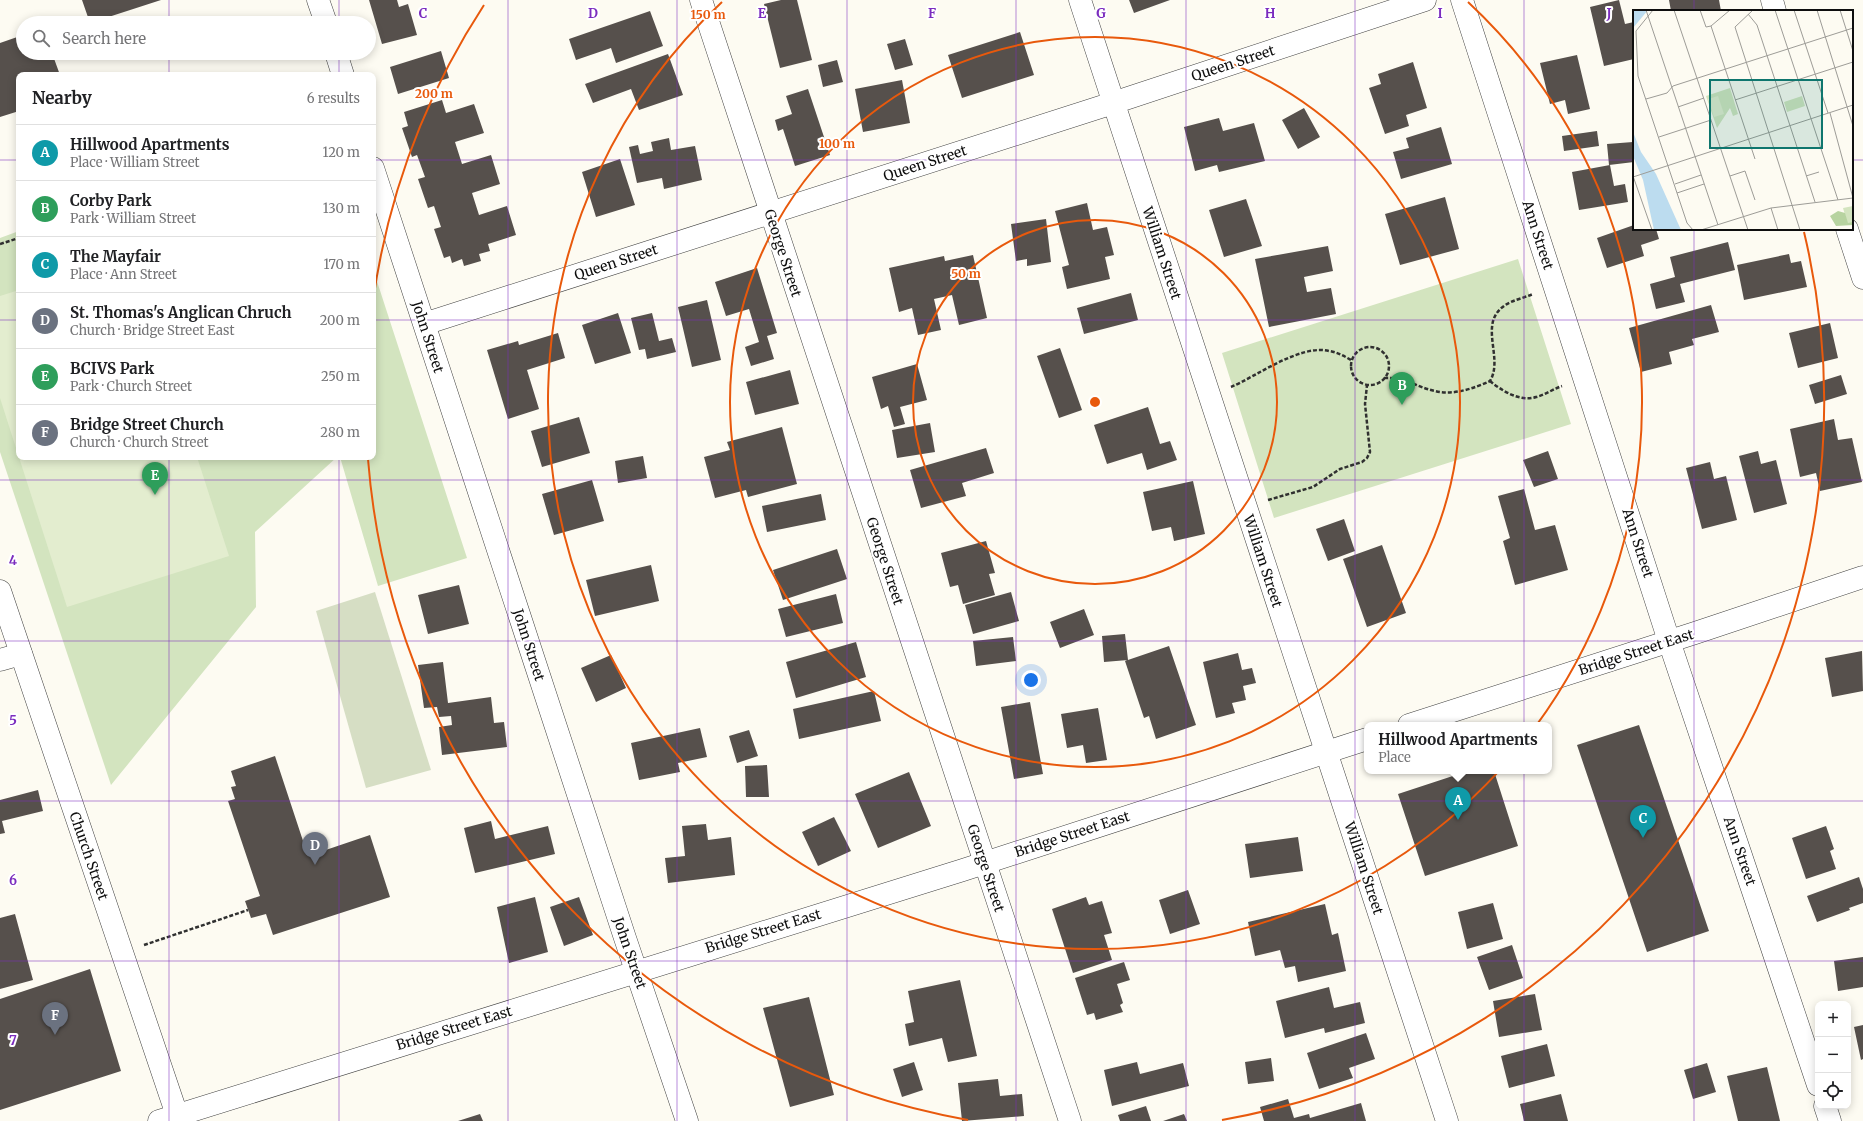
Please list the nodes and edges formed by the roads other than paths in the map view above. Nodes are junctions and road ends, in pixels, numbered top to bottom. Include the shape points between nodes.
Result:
1 (318, 0) edge
2 (701, 0) edge
3 (1080, 0) edge
4 (1425, 0) edge
5 (1462, 0) edge
6 (1772, 0) edge
7 (1775, 10) edge
8 (324, 16) edge
9 (338, 60) edge
10 (342, 72) edge
11 (1113, 103) junction
12 (376, 177) edge
13 (770, 213) junction
14 (1847, 230) edge
15 (1863, 278) edge
16 (424, 324) junction
17 (1863, 577) edge
18 (0, 591) edge
19 (1670, 641) junction
20 (20, 654) junction
21 (0, 660) edge
22 (1418, 722) edge
23 (1364, 740) edge
24 (1325, 752) junction
25 (984, 863) junction
26 (636, 971) junction
27 (1815, 1076) edge
28 (1826, 1109) edge
29 (172, 1119) edge
30 (687, 1121) edge
31 (1070, 1121) edge
32 (1447, 1121) edge
33 (1830, 1121) edge

1 - 8 street
2 - 13 street, George Street
3 - 11 street, William Street
4 - 11 street, Queen Street
5 - 19 street, Ann Street
6 - 7 street
9 - 10 street
11 - 13 street, Queen Street
11 - 24 street, William Street
12 - 16 street, John Street
13 - 16 street, Queen Street
13 - 25 street, George Street
14 - 15 street
16 - 26 street, John Street
17 - 19 street, Bridge Street East
18 - 20 street, Church Street
19 - 22 street, Bridge Street East
19 - 27 street, Ann Street
20 - 21 street
20 - 29 street, Church Street
23 - 24 street, Bridge Street East
24 - 25 street, Bridge Street East
24 - 32 street, William Street
25 - 26 street, Bridge Street East
25 - 31 street, George Street
26 - 29 street, Bridge Street East
26 - 30 street, John Street
28 - 33 street

